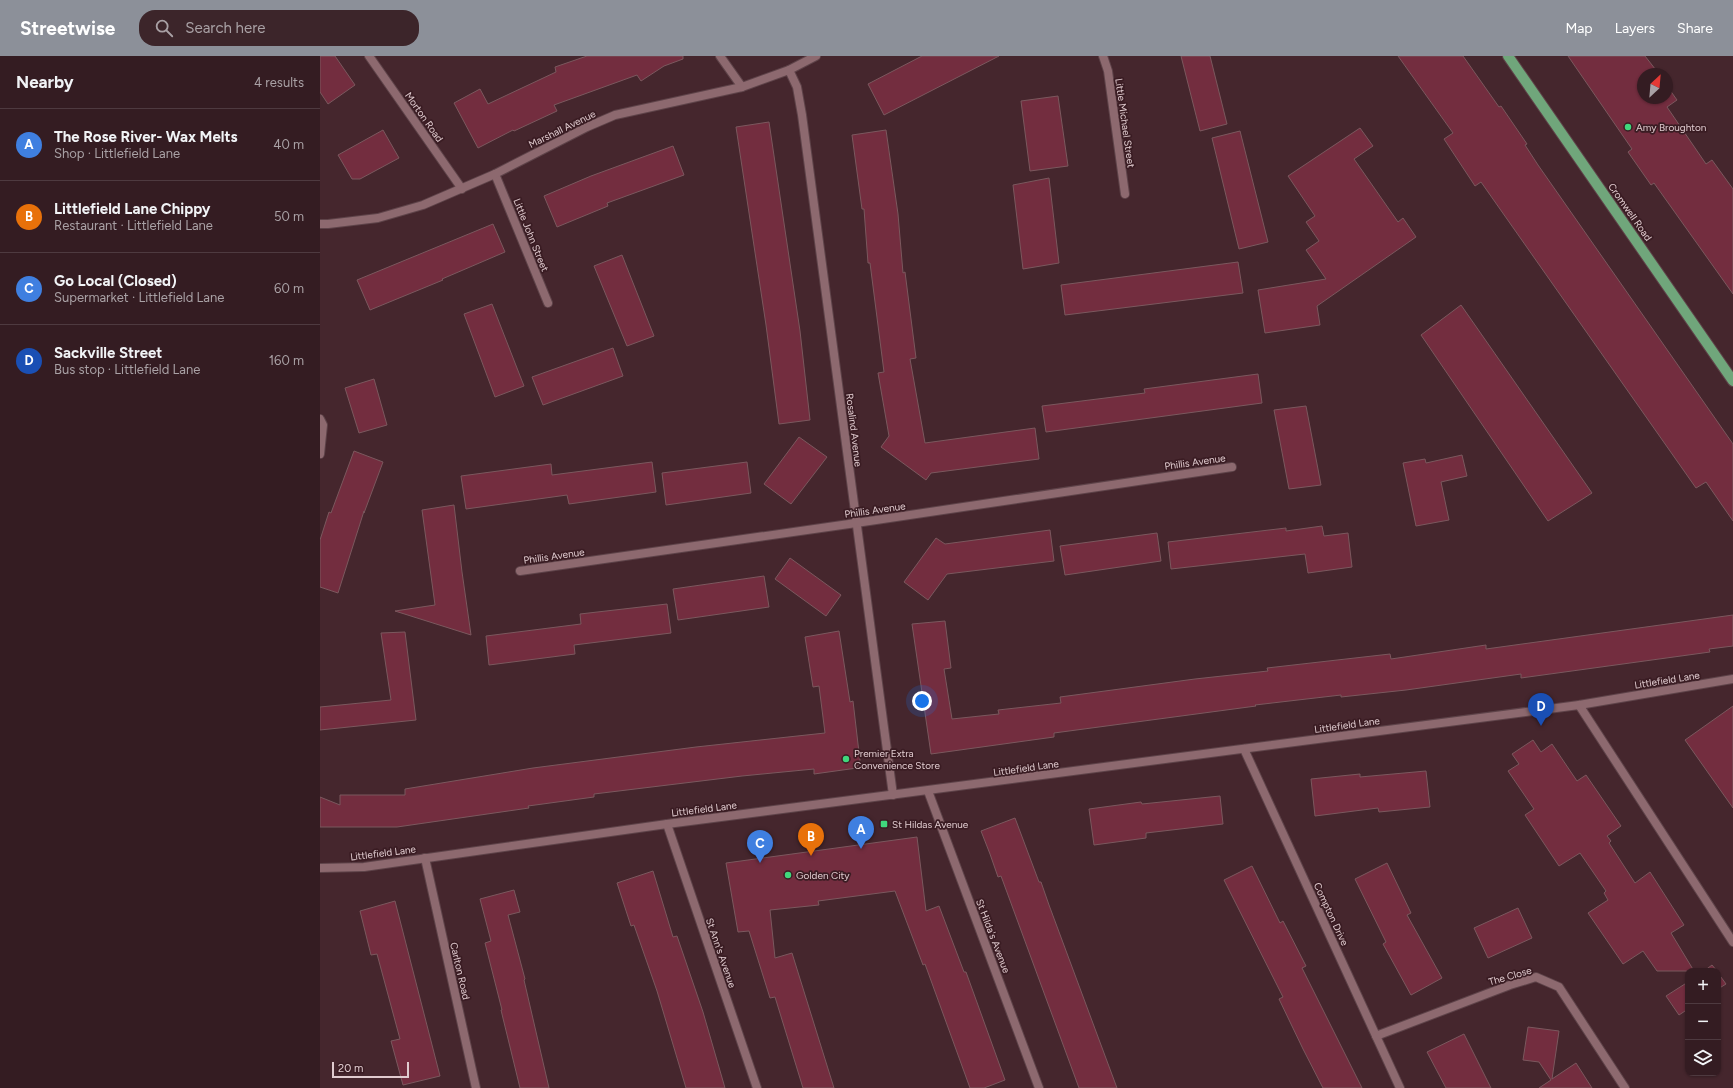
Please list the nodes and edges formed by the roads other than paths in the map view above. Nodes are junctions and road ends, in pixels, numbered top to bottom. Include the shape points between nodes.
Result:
1 (369, 56) edge
2 (720, 56) edge
3 (816, 56) edge
4 (1103, 56) edge
5 (1508, 56) edge
6 (789, 70) junction
7 (742, 87) junction
8 (495, 174) junction
9 (462, 189) junction
10 (1124, 194) dead end
11 (320, 224) edge
12 (548, 303) dead end
13 (1733, 381) edge
14 (320, 419) edge
15 (320, 454) edge
16 (1232, 467) dead end
17 (856, 523) junction
18 (520, 571) dead end
19 (1733, 679) edge
20 (1579, 705) junction
21 (1244, 749) junction
22 (928, 791) junction
23 (893, 795) junction
24 (667, 824) junction
25 (425, 858) junction
26 (320, 868) edge
27 (1733, 942) edge
28 (1376, 1036) junction
29 (476, 1088) edge
30 (757, 1088) edge
31 (1039, 1088) edge
32 (1400, 1088) edge
33 (1625, 1088) edge

1 - 9 street, Morton Road
2 - 7 street
3 - 6 street, Marshall Avenue
4 - 10 street, Little Michael Street via 1108,70
5 - 13 main road, Cromwell Road
6 - 7 street, Marshall Avenue
6 - 17 street, Rosalind Avenue via 797,88 802,115
7 - 8 street, Marshall Avenue via 615,115
8 - 9 street, Marshall Avenue
8 - 12 street, Little John Street
9 - 11 street, Marshall Avenue via 423,205 378,218
14 - 15 street via 323,425
16 - 17 street, Phillis Avenue
17 - 18 street, Phillis Avenue
17 - 23 street, Rosalind Avenue
19 - 20 street, Littlefield Lane
20 - 21 street, Littlefield Lane
20 - 27 street
21 - 22 street, Littlefield Lane
21 - 28 street, Compton Drive
22 - 23 street, Littlefield Lane
22 - 31 street, St Hilda's Avenue
23 - 24 street, Littlefield Lane
24 - 25 street, Littlefield Lane
24 - 30 street, St Ann's Avenue
25 - 26 street, Littlefield Lane via 364,867
25 - 29 street, Carlton Road
28 - 32 street, Compton Drive
28 - 33 street, The Close via 1510,985 1536,978 1559,987

